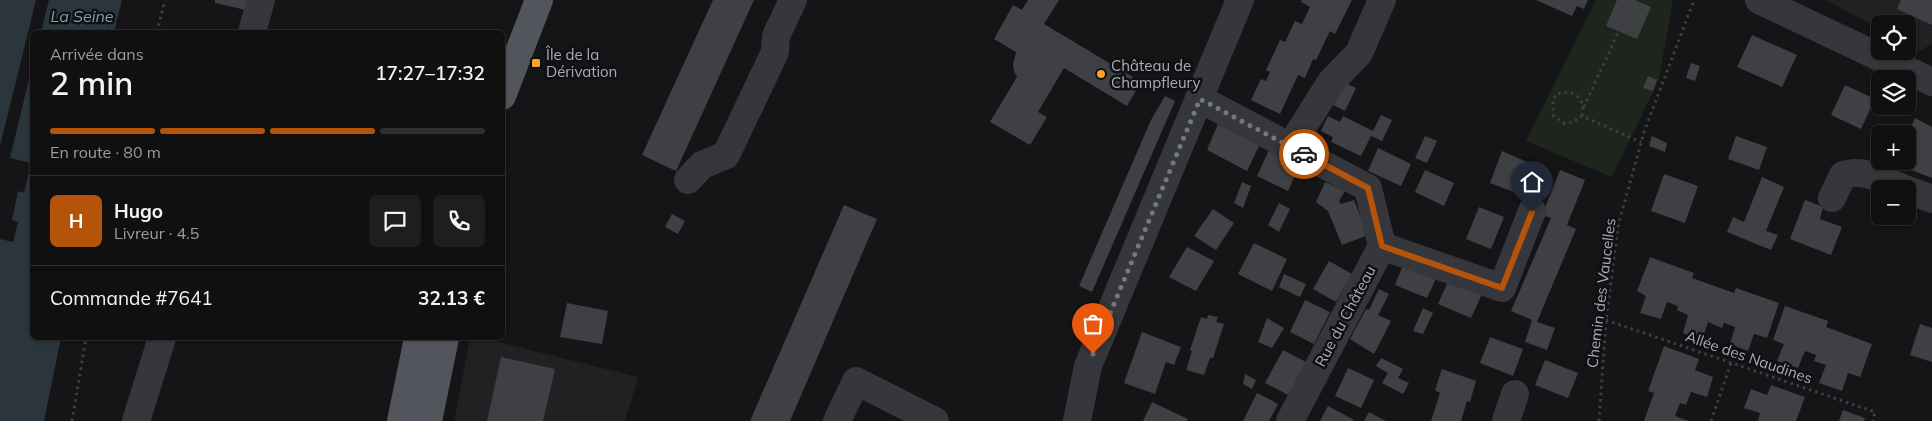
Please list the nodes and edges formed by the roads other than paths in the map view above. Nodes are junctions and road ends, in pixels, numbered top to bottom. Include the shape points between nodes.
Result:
1 (261, 0) edge
2 (524, 0) edge
3 (539, 0) edge
4 (793, 0) edge
5 (1240, 0) edge
6 (1382, 0) edge
7 (1759, 0) edge
8 (253, 30) edge
9 (505, 45) edge
10 (1932, 82) edge
11 (505, 88) edge
12 (1200, 99) junction
13 (1290, 147) junction
14 (688, 180) dead end
15 (1883, 180) edge
16 (1916, 193) edge
17 (1832, 198) dead end
18 (1932, 199) edge
19 (1532, 212) dead end
20 (1382, 246) junction
21 (161, 340) edge
22 (418, 340) edge
23 (445, 340) edge
24 (1515, 394) dead end
25 (136, 421) edge
26 (401, 421) edge
27 (428, 421) edge
28 (837, 421) edge
29 (935, 421) edge
30 (1077, 421) edge
31 (1290, 421) edge
32 (1506, 421) edge

1 - 8 street
2 - 9 main road
3 - 11 main road
4 - 14 street via 776,36 775,52 726,155 702,165
5 - 12 street
6 - 13 street via 1359,53 1331,82
7 - 10 street
12 - 13 street
12 - 30 street via 1088,366
13 - 20 street via 1368,188
15 - 17 street via 1865,173 1843,175
16 - 18 street
19 - 20 street via 1502,288
20 - 31 street, Rue du Château
21 - 25 street
22 - 26 main road
23 - 27 main road
24 - 32 street
28 - 29 street via 856,381

